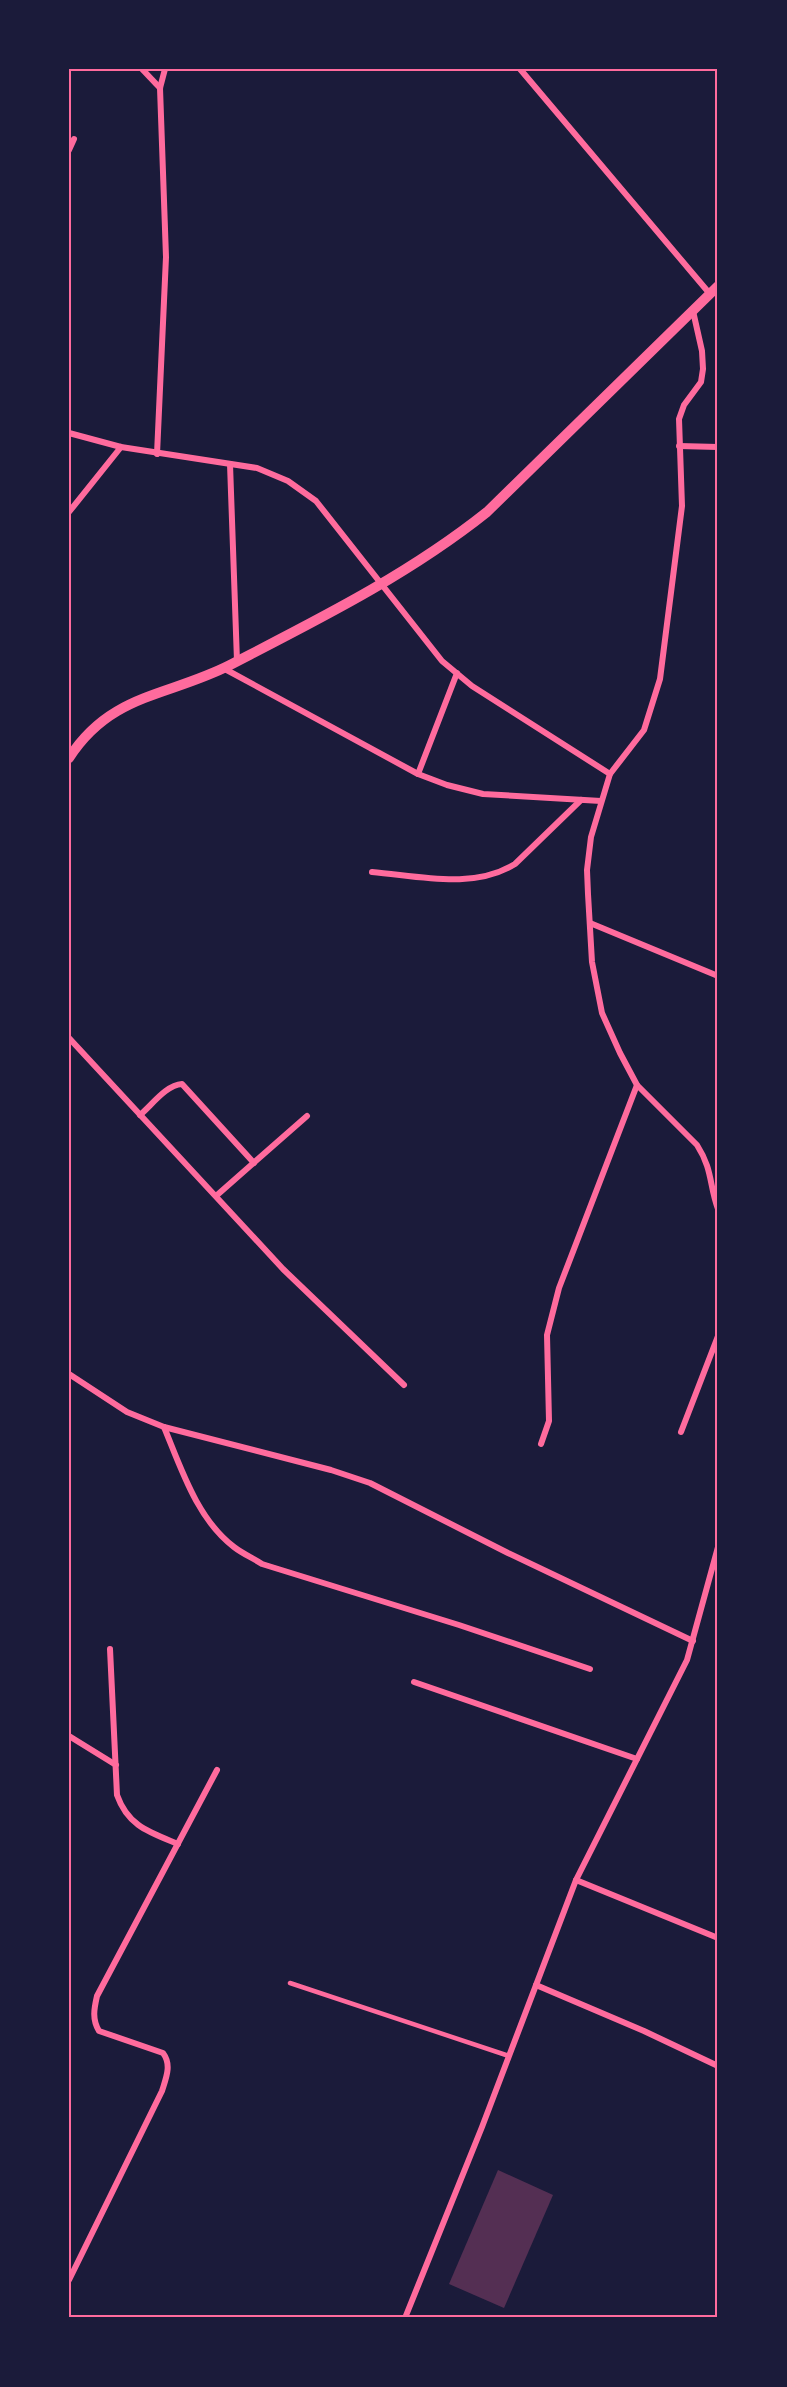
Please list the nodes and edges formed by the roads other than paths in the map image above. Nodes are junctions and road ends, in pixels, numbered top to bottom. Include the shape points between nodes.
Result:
1 (142, 69) edge
2 (165, 69) edge
3 (520, 69) edge
4 (160, 88) junction
5 (74, 139) dead end
6 (69, 150) edge
7 (718, 286) edge
8 (710, 294) junction
9 (692, 311) junction
10 (69, 433) edge
11 (679, 446) junction
12 (121, 447) junction
13 (718, 447) edge
14 (157, 454) junction
15 (230, 464) junction
16 (69, 512) edge
17 (384, 584) junction
18 (237, 661) junction
19 (223, 668) junction
20 (457, 673) junction
21 (69, 758) edge
22 (418, 774) junction
23 (610, 774) junction
24 (581, 800) junction
25 (602, 801) junction
26 (372, 872) dead end
27 (590, 924) junction
28 (718, 976) edge
29 (69, 1038) edge
30 (637, 1084) junction
31 (140, 1115) junction
32 (307, 1116) dead end
33 (254, 1163) junction
34 (216, 1196) junction
35 (718, 1209) edge
36 (718, 1336) edge
37 (69, 1374) edge
38 (404, 1385) dead end
39 (164, 1427) junction
40 (681, 1432) dead end
41 (541, 1444) dead end
42 (718, 1547) edge
43 (693, 1641) junction
44 (110, 1649) dead end
45 (590, 1669) dead end
46 (414, 1682) dead end
47 (69, 1736) edge
48 (637, 1759) junction
49 (116, 1765) junction
50 (217, 1770) dead end
51 (178, 1844) junction
52 (576, 1880) junction
53 (718, 1938) edge
54 (290, 1983) dead end
55 (536, 1985) junction
56 (509, 2056) junction
57 (718, 2066) edge
58 (69, 2280) edge
59 (405, 2318) edge

1 - 4 street
2 - 4 street
3 - 8 street
4 - 14 street via 166,257
5 - 6 street
7 - 8 street
8 - 9 street
9 - 11 street via 703,369 701,382 679,419
9 - 17 street via 487,512
10 - 12 street
11 - 13 street
11 - 23 street via 682,506 660,679 644,730
12 - 14 street
12 - 16 street
14 - 15 street
15 - 17 street via 257,468 288,481 316,501
15 - 18 street
17 - 18 street
17 - 20 street via 442,661
18 - 19 street
19 - 21 street via 123,706 105,717
19 - 22 street
20 - 22 street
20 - 23 street
22 - 24 street via 483,794
23 - 25 street
24 - 25 street
24 - 26 street via 502,872 470,879
25 - 27 street via 591,837
27 - 28 street
27 - 30 street via 592,962 602,1013
29 - 31 street
30 - 35 street via 697,1145 711,1174
30 - 41 street via 552,1311 547,1335 549,1421
31 - 33 street via 168,1090 182,1084
31 - 34 street
32 - 33 street
33 - 34 street
34 - 38 street via 283,1269
36 - 40 street
37 - 39 street via 127,1412
39 - 43 street via 369,1483
39 - 45 street via 198,1504 214,1527 234,1547 262,1564
42 - 43 street
43 - 48 street
44 - 49 street
46 - 48 street
47 - 49 street
48 - 52 street
49 - 51 street via 122,1810 142,1828
50 - 51 street
51 - 58 street via 97,1996 94,2010 99,2031 162,2054 168,2064 166,2080
52 - 53 street
52 - 55 street
54 - 56 lane
55 - 56 street
55 - 57 street
56 - 59 street

